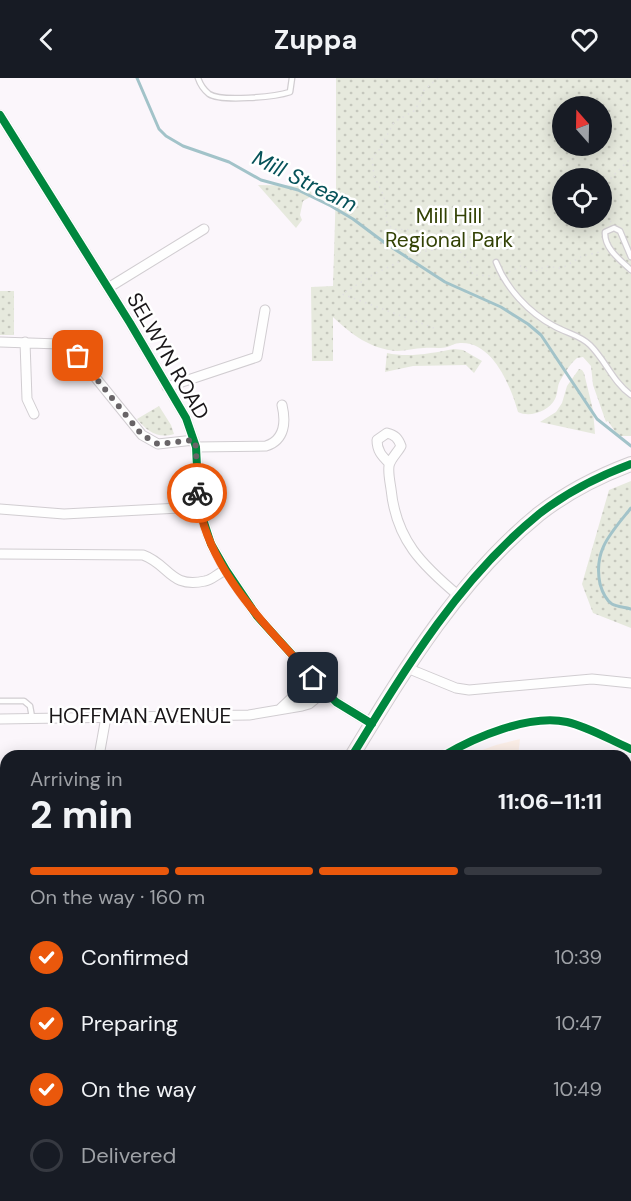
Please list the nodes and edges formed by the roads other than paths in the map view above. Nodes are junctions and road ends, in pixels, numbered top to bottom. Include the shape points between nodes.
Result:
1 (198, 78) edge
2 (292, 78) edge
3 (0, 115) edge
4 (204, 229) dead end
5 (631, 257) edge
6 (496, 262) dead end
7 (631, 270) edge
8 (108, 288) junction
9 (265, 310) dead end
10 (0, 342) edge
11 (25, 342) junction
12 (167, 387) junction
13 (631, 396) edge
14 (282, 405) dead end
15 (34, 414) dead end
16 (195, 444) junction
17 (389, 464) dead end
18 (631, 464) edge
19 (199, 507) junction
20 (0, 509) edge
21 (0, 554) edge
22 (226, 570) junction
23 (459, 596) junction
24 (407, 668) junction
25 (313, 678) junction
26 (631, 683) edge
27 (325, 692) junction
28 (0, 701) edge
29 (280, 709) junction
30 (32, 717) junction
31 (106, 717) junction
32 (0, 719) edge
33 (372, 724) junction
34 (100, 750) edge
35 (356, 750) edge

1 - 2 lane via 210,94 224,97 279,96 290,92
3 - 8 street, SELWYN ROAD
4 - 8 street
5 - 7 lane via 620,231 614,228 604,232 614,254
6 - 13 lane via 512,290 542,319 592,347
8 - 12 street, SELWYN ROAD
9 - 12 street via 257,357
10 - 11 street
11 - 15 street via 27,399
11 - 16 street via 58,345 78,356 142,435 158,444
12 - 16 street, SELWYN ROAD via 186,418
14 - 16 street via 284,424 273,444
16 - 19 street, SELWYN ROAD
17 - 23 street via 393,509 410,547 423,565
18 - 23 street via 602,476 540,513
19 - 20 street via 64,514
19 - 22 street, SELWYN ROAD via 211,544
21 - 22 street via 143,555 155,559 171,577 191,583 207,581
22 - 25 street, SELWYN ROAD via 257,616
23 - 24 street via 435,624
24 - 26 street via 469,690 592,679
24 - 33 street
25 - 27 street, SELWYN ROAD
25 - 29 street
27 - 29 street, HOFFMAN AVENUE via 309,704
27 - 33 street, SELWYN ROAD
28 - 30 lane via 24,701 30,706
29 - 31 street, HOFFMAN AVENUE via 249,716
30 - 31 street, HOFFMAN AVENUE
30 - 32 street, HOFFMAN AVENUE
31 - 34 street
33 - 35 street

